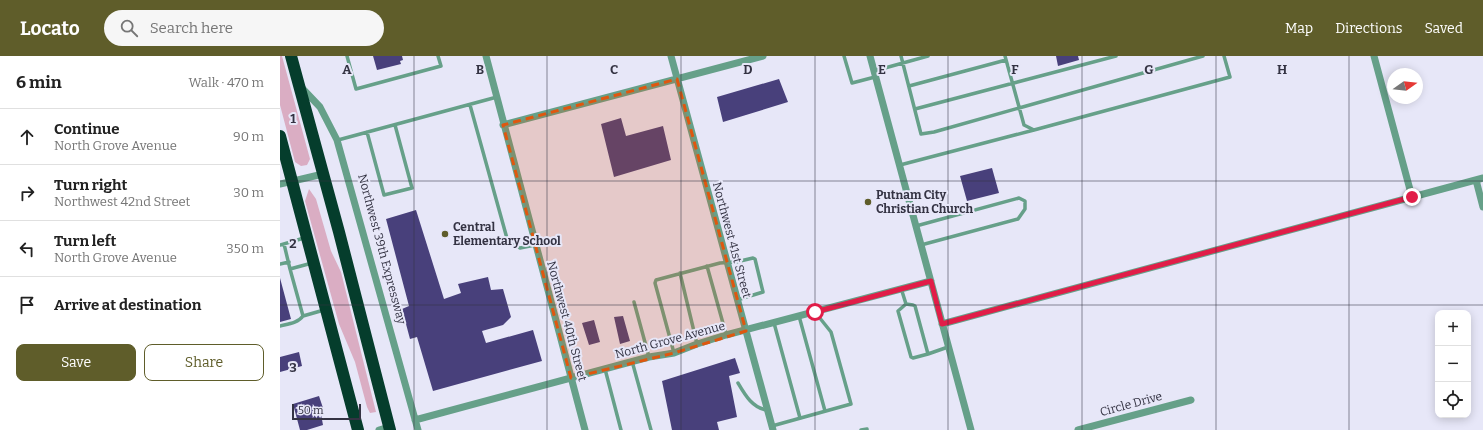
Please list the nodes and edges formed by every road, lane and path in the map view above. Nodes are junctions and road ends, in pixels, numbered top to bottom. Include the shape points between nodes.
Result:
1 (291, 56) edge
2 (347, 56) edge
3 (438, 56) edge
4 (486, 56) edge
5 (671, 56) edge
6 (763, 56) edge
7 (844, 56) edge
8 (870, 56) edge
9 (901, 56) edge
10 (928, 56) edge
11 (1116, 56) edge
12 (1203, 56) edge
13 (1224, 56) edge
14 (1374, 56) edge
15 (1006, 58) edge
16 (903, 63) junction
17 (875, 74) junction
18 (677, 79) junction
19 (1013, 83) junction
20 (299, 86) junction
21 (909, 86) junction
22 (497, 97) junction
23 (470, 105) junction
24 (1020, 108) junction
25 (915, 109) junction
26 (395, 125) junction
27 (503, 125) junction
28 (1034, 130) junction
29 (367, 132) junction
30 (280, 136) edge
31 (338, 140) junction
32 (900, 165) junction
33 (323, 174) junction
34 (1479, 179) edge
35 (292, 181) junction
36 (280, 184) edge
37 (1412, 197) junction
38 (1483, 207) edge
39 (916, 226) junction
40 (306, 237) junction
41 (282, 244) edge
42 (535, 245) junction
43 (921, 245) junction
44 (288, 262) junction
45 (313, 262) junction
46 (727, 263) junction
47 (280, 264) edge
48 (707, 266) junction
49 (290, 269) junction
50 (680, 273) junction
51 (931, 281) junction
52 (901, 288) junction
53 (737, 300) junction
54 (634, 302) dead end
55 (906, 304) junction
56 (326, 310) junction
57 (815, 312) junction
58 (302, 316) junction
59 (799, 316) junction
60 (774, 323) junction
61 (942, 324) junction
62 (280, 326) edge
63 (746, 330) junction
64 (726, 336) junction
65 (697, 344) junction
66 (948, 347) junction
67 (674, 353) junction
68 (928, 354) junction
69 (649, 357) junction
70 (632, 362) junction
71 (605, 369) junction
72 (571, 378) junction
73 (738, 383) dead end
74 (1191, 400) dead end
75 (768, 410) junction
76 (825, 411) junction
77 (800, 418) junction
78 (415, 420) junction
79 (772, 428) edge
80 (386, 429) edge
81 (358, 430) edge
82 (418, 430) edge
83 (585, 430) edge
84 (621, 430) edge
85 (651, 430) edge
86 (861, 430) edge
87 (868, 430) edge
88 (971, 430) edge
89 (1078, 430) edge

1 - 20 highway
2 - 3 lane via 356,89 441,66
4 - 22 street, Northwest 40th Street
5 - 18 street, Northwest 41st Street
6 - 18 street
7 - 17 lane via 852,83
8 - 17 street
9 - 16 lane
10 - 16 lane
11 - 19 lane
12 - 24 lane
13 - 28 lane via 1230,77
14 - 37 street
15 - 19 lane
15 - 21 lane
16 - 17 lane
16 - 21 lane
17 - 32 street
18 - 27 street
18 - 46 street, Northwest 41st Street
19 - 24 lane
19 - 25 lane
20 - 31 street, Northwest 39th Expressway via 320,107
20 - 33 highway
21 - 25 lane
22 - 23 lane
22 - 27 street, Northwest 40th Street
23 - 26 lane
23 - 42 lane via 508,242 520,248
24 - 25 lane via 922,134
24 - 28 lane via 1024,125
26 - 29 lane
26 - 29 lane via 412,188 384,195
27 - 42 street, Northwest 40th Street
28 - 32 lane
29 - 31 lane
30 - 35 highway
31 - 78 street, Northwest 39th Expressway
32 - 39 street
33 - 35 street
33 - 80 highway
34 - 37 street
34 - 38 street
35 - 36 street
35 - 40 highway
37 - 61 street
39 - 43 street
39 - 43 lane via 1019,198 1025,201 1025,209 1018,219
40 - 41 lane
40 - 45 highway
41 - 44 lane
42 - 72 street, Northwest 40th Street
43 - 51 street
44 - 47 lane
44 - 49 lane
45 - 49 lane
45 - 56 highway
46 - 48 lane
46 - 53 street, Northwest 41st Street
46 - 53 lane via 755,259 763,292
48 - 50 lane
48 - 64 lane
49 - 58 lane
50 - 65 lane
50 - 67 lane via 656,280 655,283
51 - 52 street, North Grove Avenue
51 - 61 street
52 - 55 lane
52 - 57 street, North Grove Avenue
53 - 63 street, Northwest 41st Street
54 - 69 lane
55 - 68 lane via 915,306
55 - 68 lane via 898,311 911,357
56 - 58 lane
56 - 81 highway
57 - 59 street, North Grove Avenue
57 - 76 lane via 831,332 851,404
58 - 62 lane via 295,322
59 - 60 street, North Grove Avenue
59 - 76 lane
60 - 63 street, North Grove Avenue
60 - 77 lane
61 - 66 street
63 - 64 street, North Grove Avenue
63 - 75 street, Northwest 41st Street
64 - 65 street, North Grove Avenue
65 - 67 street, North Grove Avenue
66 - 68 lane
66 - 88 street
67 - 69 street, North Grove Avenue
69 - 70 street, North Grove Avenue
70 - 71 street, North Grove Avenue
70 - 85 lane
71 - 72 street, North Grove Avenue
71 - 84 lane
72 - 78 street, North Grove Avenue
72 - 83 street, Northwest 40th Street
73 - 75 lane via 753,404 760,410
74 - 89 street, Circle Drive
75 - 79 street, Northwest 41st Street
76 - 77 lane
77 - 79 lane
78 - 82 street, Northwest 39th Expressway
86 - 87 lane

